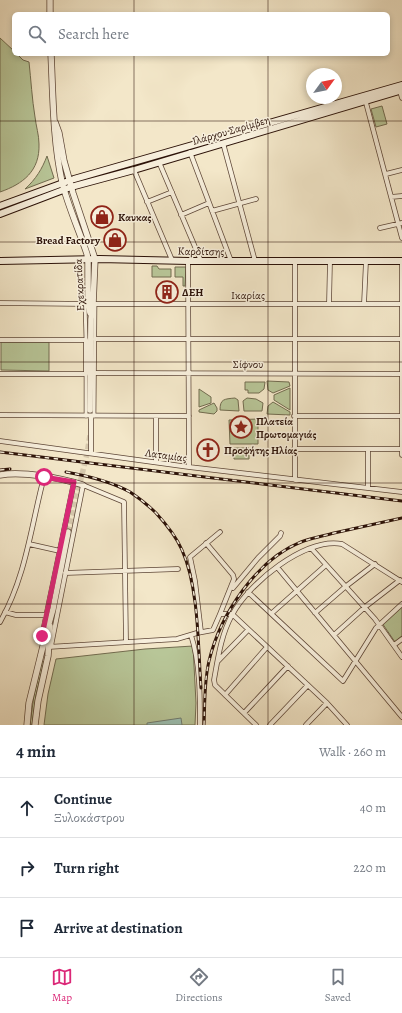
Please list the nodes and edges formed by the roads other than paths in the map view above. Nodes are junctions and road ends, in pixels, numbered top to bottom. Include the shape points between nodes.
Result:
1 (50, 0) edge
2 (50, 12) edge
3 (51, 56) edge
4 (401, 89) edge
5 (365, 98) junction
6 (402, 98) edge
7 (223, 143) junction
8 (190, 152) junction
9 (159, 162) junction
10 (134, 170) junction
11 (402, 170) edge
12 (386, 174) junction
13 (67, 184) junction
14 (172, 192) junction
15 (402, 196) edge
16 (391, 197) junction
17 (256, 199) dead end
18 (147, 202) junction
19 (238, 203) junction
20 (209, 204) junction
21 (0, 206) edge
22 (212, 211) junction
23 (0, 214) edge
24 (181, 215) junction
25 (400, 223) edge
26 (380, 228) dead end
27 (402, 238) edge
28 (95, 259) junction
29 (88, 260) junction
30 (172, 260) junction
31 (0, 261) edge
32 (188, 261) junction
33 (201, 261) junction
34 (232, 261) junction
35 (255, 261) junction
36 (295, 261) junction
37 (330, 261) junction
38 (366, 261) junction
39 (402, 261) edge
40 (0, 303) edge
41 (91, 304) junction
42 (188, 304) junction
43 (295, 304) junction
44 (329, 304) junction
45 (364, 304) junction
46 (402, 304) edge
47 (95, 339) junction
48 (188, 339) junction
49 (294, 339) junction
50 (402, 339) edge
51 (0, 340) edge
52 (86, 340) junction
53 (95, 373) junction
54 (188, 373) junction
55 (0, 374) edge
56 (86, 374) junction
57 (294, 374) junction
58 (402, 374) edge
59 (92, 414) junction
60 (0, 415) edge
61 (86, 416) junction
62 (156, 416) junction
63 (189, 416) junction
64 (294, 416) junction
65 (402, 416) edge
66 (0, 441) edge
67 (294, 449) junction
68 (368, 449) junction
69 (402, 449) edge
70 (91, 453) junction
71 (402, 455) edge
72 (156, 462) junction
73 (189, 467) junction
74 (0, 475) edge
75 (44, 477) junction
76 (294, 480) junction
77 (74, 482) junction
78 (83, 485) junction
79 (368, 488) junction
80 (402, 492) edge
81 (68, 532) tunnel mouth
82 (220, 532) dead end
83 (281, 533) dead end
84 (206, 543) junction
85 (29, 544) junction
86 (311, 548) junction
87 (60, 551) junction
88 (375, 564) junction
89 (326, 565) junction
90 (277, 567) junction
91 (178, 569) dead end
92 (125, 570) junction
93 (66, 573) junction
94 (401, 581) edge
95 (346, 587) junction
96 (230, 591) junction
97 (297, 591) junction
98 (248, 592) junction
99 (402, 604) edge
100 (365, 607) junction
101 (5, 612) junction
102 (272, 613) junction
103 (315, 613) junction
104 (220, 614) junction
105 (232, 614) junction
106 (46, 615) junction
107 (0, 622) edge
108 (379, 624) junction
109 (248, 630) junction
110 (200, 632) junction
111 (191, 634) junction
112 (334, 635) junction
113 (402, 639) edge
114 (126, 642) junction
115 (394, 645) junction
116 (48, 646) junction
117 (267, 647) junction
118 (402, 657) edge
119 (218, 661) junction
120 (356, 661) junction
121 (288, 666) junction
122 (308, 685) junction
123 (225, 695) junction
124 (327, 703) junction
125 (244, 713) junction
126 (402, 717) edge
127 (27, 725) edge
128 (35, 725) edge
129 (200, 725) edge
130 (256, 725) edge
131 (270, 725) edge
132 (306, 725) edge
133 (347, 725) edge

1 - 2 street
3 - 13 street, Εχεκρατίδα via 55,132
4 - 5 main road, Ιλάρχου Σαρίμβεη
4 - 6 street
5 - 7 main road, Ιλάρχου Σαρίμβεη
5 - 12 street
5 - 13 main road, Ιλάρχου Σαρίμβεη
7 - 8 main road, Ιλάρχου Σαρίμβεη
7 - 19 street
8 - 9 main road, Ιλάρχου Σαρίμβεη
8 - 20 street
9 - 10 main road, Ιλάρχου Σαρίμβεη
9 - 14 street
10 - 13 main road, Ιλάρχου Σαρίμβεη
10 - 18 street
11 - 12 street
12 - 16 street
13 - 21 main road
13 - 23 main road
13 - 28 street, Εχεκρατίδα
13 - 29 street, Εχεκρατίδα
14 - 18 street
14 - 24 street
15 - 16 street
16 - 25 street
17 - 19 street
18 - 30 street
19 - 22 street
19 - 35 street
20 - 22 street
20 - 24 street
22 - 34 street
24 - 33 street
25 - 26 street
25 - 27 street
28 - 29 main road, Καρδίτσης
28 - 30 main road, Καρδίτσης
28 - 41 street, Εχεκρατίδα
29 - 31 main road, Καρδίτσης
29 - 41 street, Εχεκρατίδα
30 - 32 main road, Καρδίτσης
32 - 33 main road, Καρδίτσης
32 - 42 street
33 - 34 main road, Καρδίτσης
34 - 35 main road, Καρδίτσης
35 - 36 main road, Καρδίτσης
36 - 37 main road, Καρδίτσης
36 - 43 street
37 - 38 main road, Καρδίτσης
37 - 44 street
38 - 39 main road, Καρδίτσης
38 - 45 street
39 - 46 street
40 - 41 street, Ικαρίας
41 - 42 street, Ικαρίας
41 - 47 street
41 - 52 street
41 - 59 street, Εχεκρατίδα
42 - 43 street, Ικαρίας
42 - 48 street
43 - 44 street, Ικαρίας
43 - 49 street
44 - 45 street, Ικαρίας
45 - 46 street, Ικαρίας
46 - 50 street
47 - 48 street
47 - 53 street
48 - 49 street
48 - 54 street
49 - 50 street
49 - 57 street
50 - 58 street
51 - 52 street
52 - 56 street
53 - 54 street, Σίφνου
53 - 59 street
54 - 57 street, Σίφνου
54 - 63 street
55 - 56 street
56 - 61 street
57 - 58 street, Σίφνου
57 - 64 street
58 - 65 street
59 - 61 street
59 - 62 street
59 - 70 street
60 - 61 street
62 - 63 street
62 - 72 street
63 - 73 street
64 - 65 street
64 - 67 street
65 - 69 street
66 - 70 street, Λαταμίας
67 - 68 street
67 - 76 street
68 - 69 street
68 - 79 street
69 - 71 street
70 - 72 street, Λαταμίας
72 - 73 street, Λαταμίας
73 - 76 street, Λαταμίας
74 - 75 street
75 - 77 street
75 - 85 street
76 - 79 street, Λαταμίας
77 - 78 street
77 - 87 street
78 - 92 street via 124,502
78 - 93 street
79 - 80 street, Λαταμίας
81 - 116 street via 50,622
82 - 84 street
83 - 96 street
84 - 96 street via 234,579
84 - 110 street via 190,557
85 - 87 street
85 - 101 street via 21,574
86 - 88 street via 329,543 342,544
86 - 89 street
86 - 90 street
87 - 106 street
88 - 94 street
88 - 95 street
89 - 95 street
89 - 97 street
90 - 97 street
90 - 98 street
91 - 92 street
92 - 93 street
92 - 114 street
93 - 116 street
94 - 100 street
95 - 100 street
95 - 103 street
96 - 104 street
97 - 102 street
97 - 103 street
98 - 102 street
98 - 105 street
99 - 108 street
100 - 108 street
100 - 112 street
101 - 106 street via 16,615
101 - 107 street
102 - 120 street via 343,681
103 - 112 street
104 - 105 street
104 - 110 street via 213,630
105 - 109 street
105 - 119 street via 225,630
106 - 116 street via 42,636
108 - 115 street
108 - 120 street
109 - 117 street
109 - 119 street
110 - 111 street
111 - 114 street via 171,640
111 - 129 street via 195,646
112 - 120 street
113 - 115 street
114 - 116 street
115 - 118 street
116 - 127 street via 29,703
116 - 128 street
117 - 121 street
117 - 123 street
119 - 123 street via 215,685
120 - 126 street
121 - 122 street
121 - 125 street
122 - 124 street
122 - 131 street
123 - 125 street
124 - 132 street
124 - 133 street
125 - 130 street

